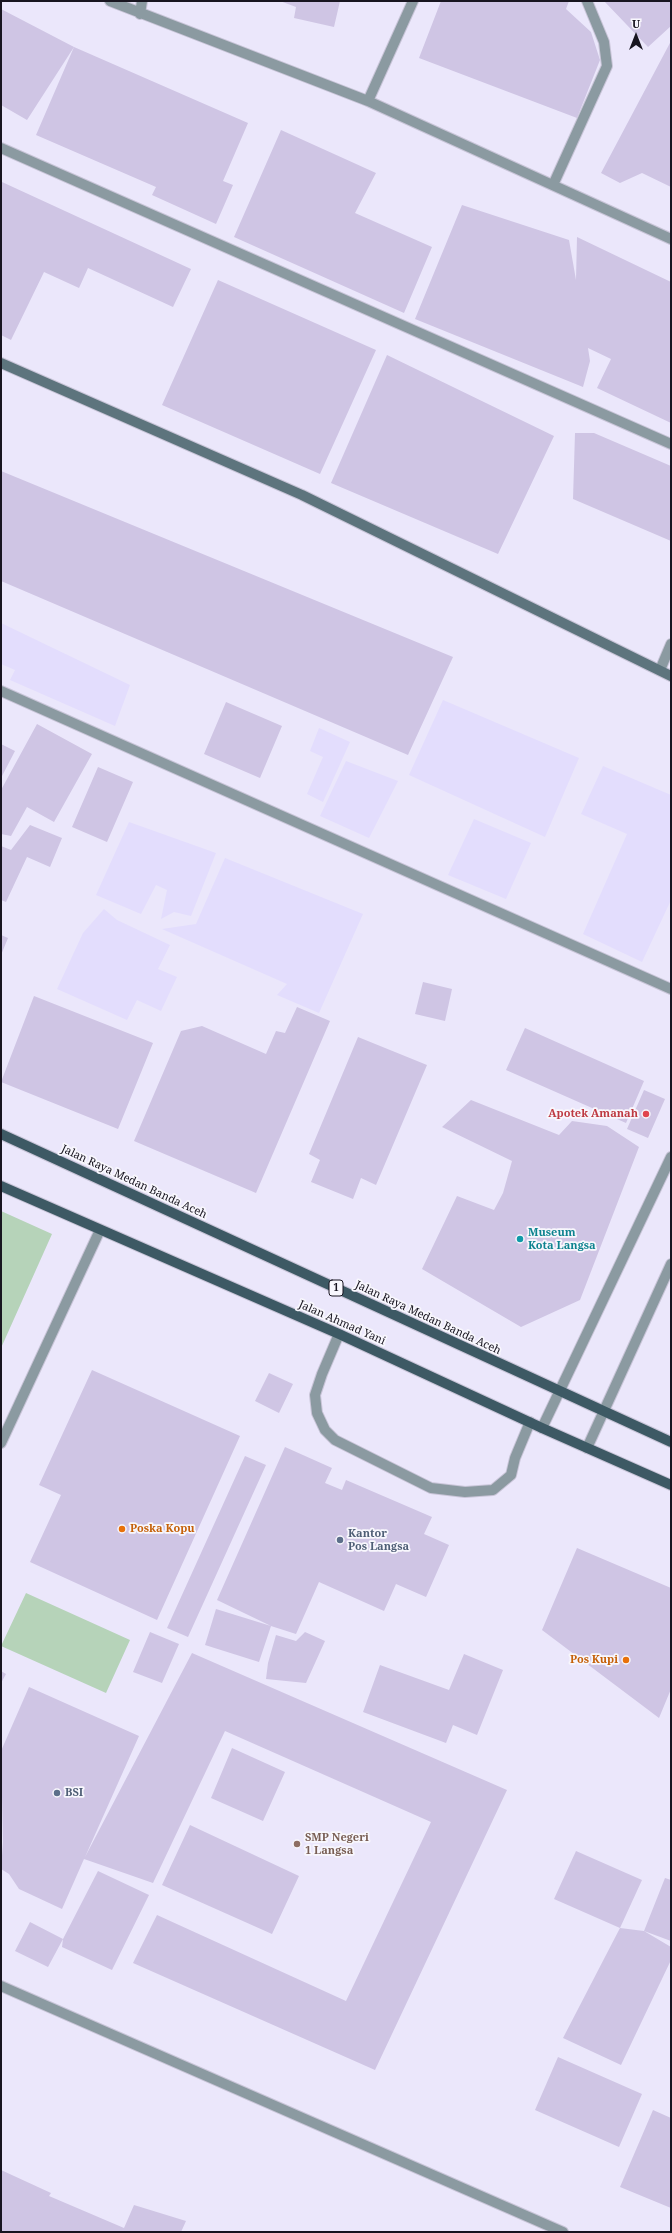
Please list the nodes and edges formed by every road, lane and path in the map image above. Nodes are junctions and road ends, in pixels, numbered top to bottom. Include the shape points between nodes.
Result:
1 (110, 1) edge
2 (142, 1) edge
3 (413, 1) edge
4 (586, 1) edge
5 (140, 14) junction
6 (368, 101) junction
7 (1, 148) edge
8 (553, 185) junction
9 (671, 239) edge
10 (1, 363) edge
11 (671, 444) edge
12 (671, 644) edge
13 (660, 670) junction
14 (671, 676) edge
15 (1, 691) edge
16 (671, 989) edge
17 (1, 1134) edge
18 (671, 1157) edge
19 (1, 1186) edge
20 (100, 1230) junction
21 (671, 1264) edge
22 (339, 1334) junction
23 (560, 1392) junction
24 (603, 1412) junction
25 (530, 1422) junction
26 (542, 1428) junction
27 (671, 1442) edge
28 (1, 1443) edge
29 (587, 1448) junction
30 (671, 1485) edge
31 (1, 1986) edge
32 (563, 2232) edge

1 - 5 street
2 - 5 street
3 - 6 street
4 - 8 street via 604,42 607,66
5 - 6 street
6 - 8 street
7 - 11 street
8 - 9 street
10 - 13 main road via 302,495
12 - 13 street
13 - 14 main road
15 - 16 street
17 - 23 main road, Jalan Raya Medan Banda Aceh / 1
18 - 23 street
19 - 20 main road, Jalan Ahmad Yani
20 - 22 main road, Jalan Ahmad Yani
20 - 28 street
21 - 24 street
22 - 25 main road, Jalan Ahmad Yani
22 - 25 street via 315,1395 317,1413 325,1430 336,1440 388,1464 424,1485 445,1491 494,1490 511,1475
23 - 24 main road, Jalan Raya Medan Banda Aceh / 1
23 - 26 street
24 - 27 main road, Jalan Raya Medan Banda Aceh / 1
24 - 29 street
25 - 26 main road, Jalan Ahmad Yani
26 - 29 main road, Jalan Ahmad Yani
29 - 30 main road, Jalan Ahmad Yani
31 - 32 street

